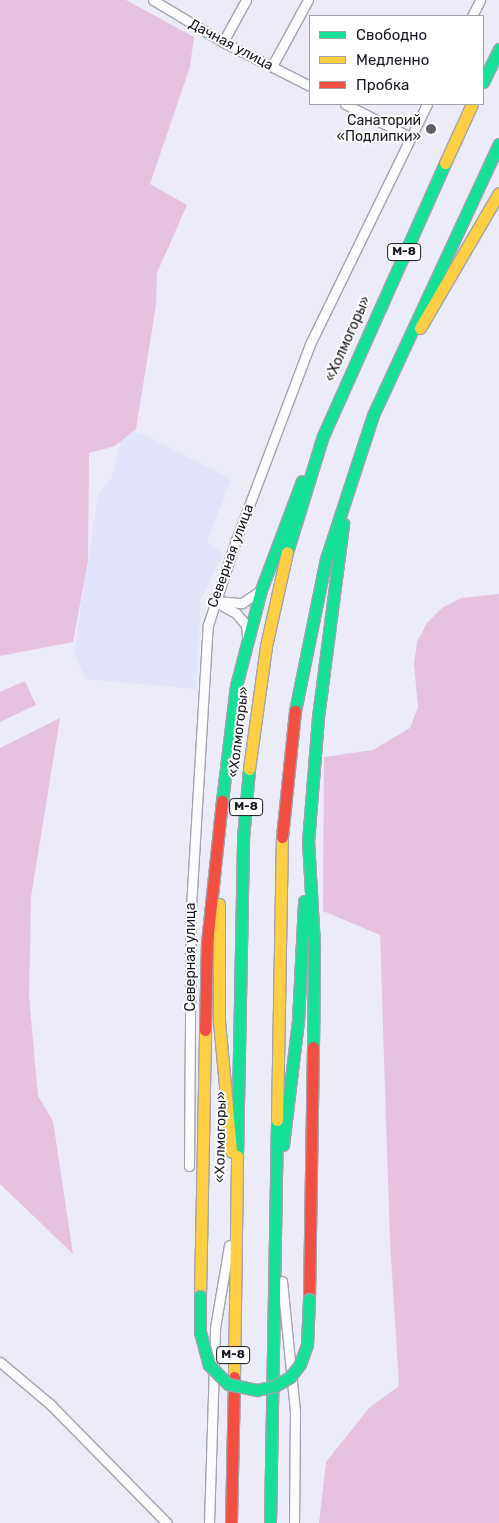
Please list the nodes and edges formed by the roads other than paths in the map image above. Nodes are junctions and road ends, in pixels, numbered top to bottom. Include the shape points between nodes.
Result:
1 (153, 0) edge
2 (246, 0) edge
3 (308, 0) edge
4 (480, 0) edge
5 (472, 15) edge
6 (223, 42) junction
7 (499, 50) edge
8 (272, 66) junction
9 (484, 80) edge
10 (309, 85) edge
11 (347, 105) edge
12 (426, 105) edge
13 (472, 105) edge
14 (410, 137) junction
15 (499, 144) edge
16 (499, 193) edge
17 (392, 372) junction
18 (323, 436) junction
19 (348, 485) junction
20 (261, 590) junction
21 (214, 601) junction
22 (247, 641) junction
23 (308, 842) junction
24 (218, 849) junction
25 (189, 1166) dead end
26 (234, 1188) junction
27 (275, 1190) junction
28 (234, 1210) junction
29 (275, 1216) junction
30 (0, 1362) edge
31 (167, 1523) edge
32 (209, 1523) edge
33 (231, 1523) edge
34 (270, 1523) edge
35 (294, 1523) edge

1 - 6 street, Дачная улица
2 - 6 street
3 - 8 street
4 - 5 street
6 - 8 street, Дачная улица
7 - 9 main road
8 - 10 street, Дачная улица
11 - 14 street
12 - 14 street, Северная улица
13 - 18 main road, «Холмогоры» / М-8
14 - 21 street, Северная улица via 310,344
15 - 17 main road, М-8
16 - 17 main road via 438,301
17 - 19 main road, М-8
18 - 20 main road via 291,506
18 - 26 main road, «Холмогоры» / М-8 via 282,568 251,747 243,838
19 - 23 main road via 318,717
19 - 27 main road, М-8 via 326,559 304,660 287,768 280,904
20 - 21 street via 242,603
20 - 22 main road
21 - 22 street via 236,613 246,625
21 - 25 street, Северная улица via 208,625 194,820
22 - 24 main road via 228,739
23 - 24 main road, bridge via 314,945 307,1346 300,1364 290,1377 275,1386 257,1390 228,1384 208,1365 200,1332 206,983
23 - 27 main road via 298,1021 287,1123
24 - 26 main road via 220,1021
26 - 28 main road, «Холмогоры» / М-8
27 - 29 main road, М-8
28 - 32 street via 215,1328
28 - 33 main road, «Холмогоры» / М-8
29 - 34 main road, М-8
29 - 35 street via 295,1411
30 - 31 street via 51,1405

